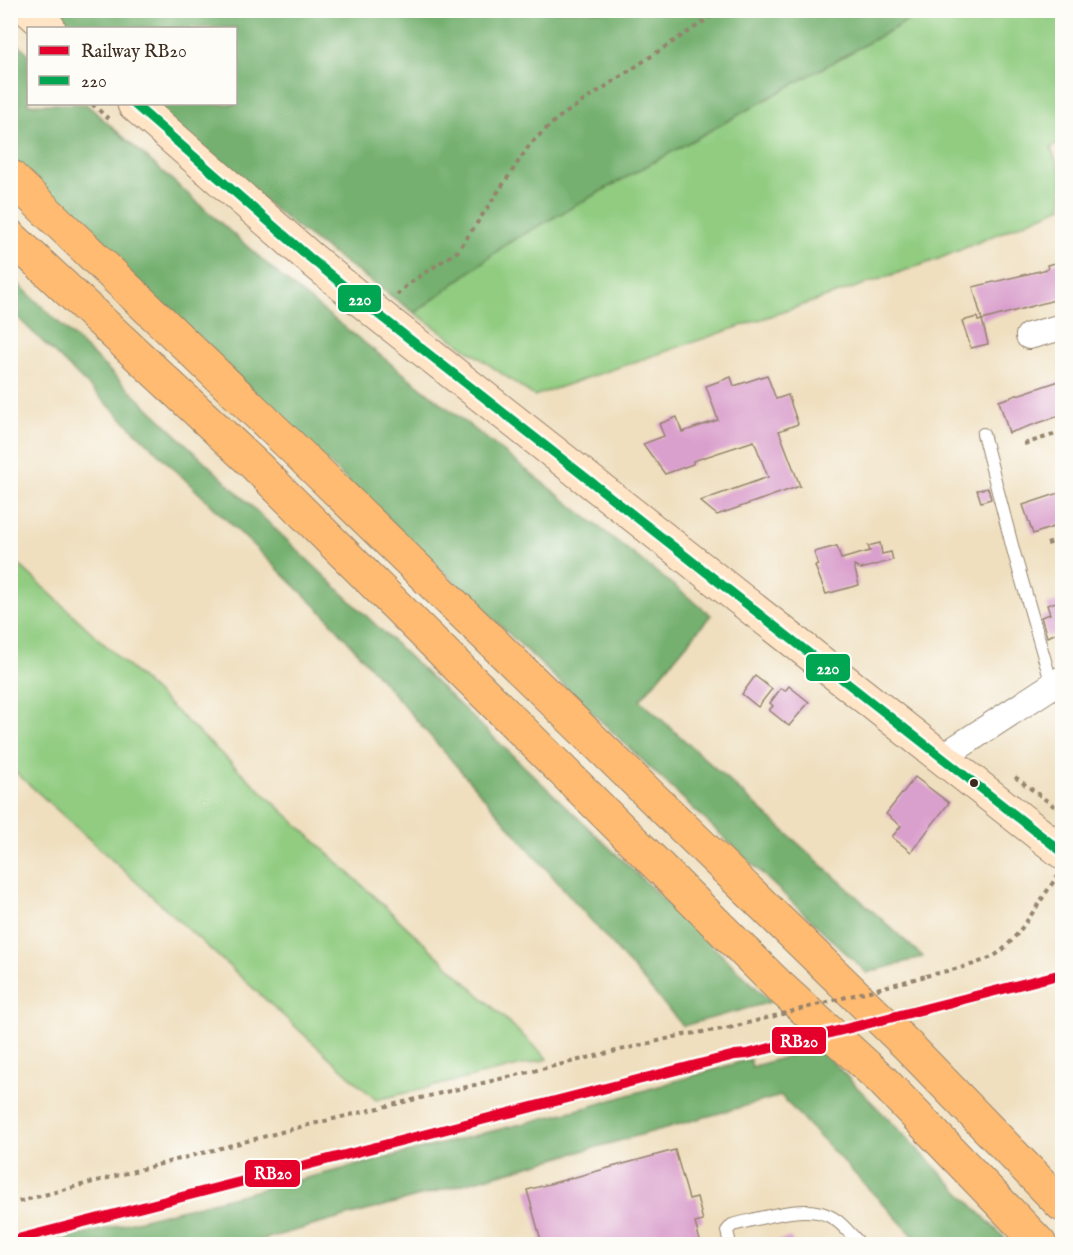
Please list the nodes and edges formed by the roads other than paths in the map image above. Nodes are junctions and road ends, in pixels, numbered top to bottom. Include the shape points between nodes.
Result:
1 (28, 10) edge
2 (48, 27) edge
3 (135, 105) edge
4 (10, 176) edge
5 (10, 236) edge
6 (1062, 327) edge
7 (1029, 336) dead end
8 (983, 434) dead end
9 (1058, 682) edge
10 (941, 758) junction
11 (1062, 852) edge
12 (1062, 1205) edge
13 (730, 1245) edge
14 (860, 1245) edge
15 (1040, 1245) edge

1 - 2 main road
3 - 10 main road via 379,315
4 - 12 highway via 902,1040
5 - 15 highway via 265,475 779,986 881,1079
6 - 7 street
8 - 9 lane via 1014,553
9 - 10 street
10 - 11 main road
13 - 14 lane via 727,1231 732,1225 815,1211 836,1220

